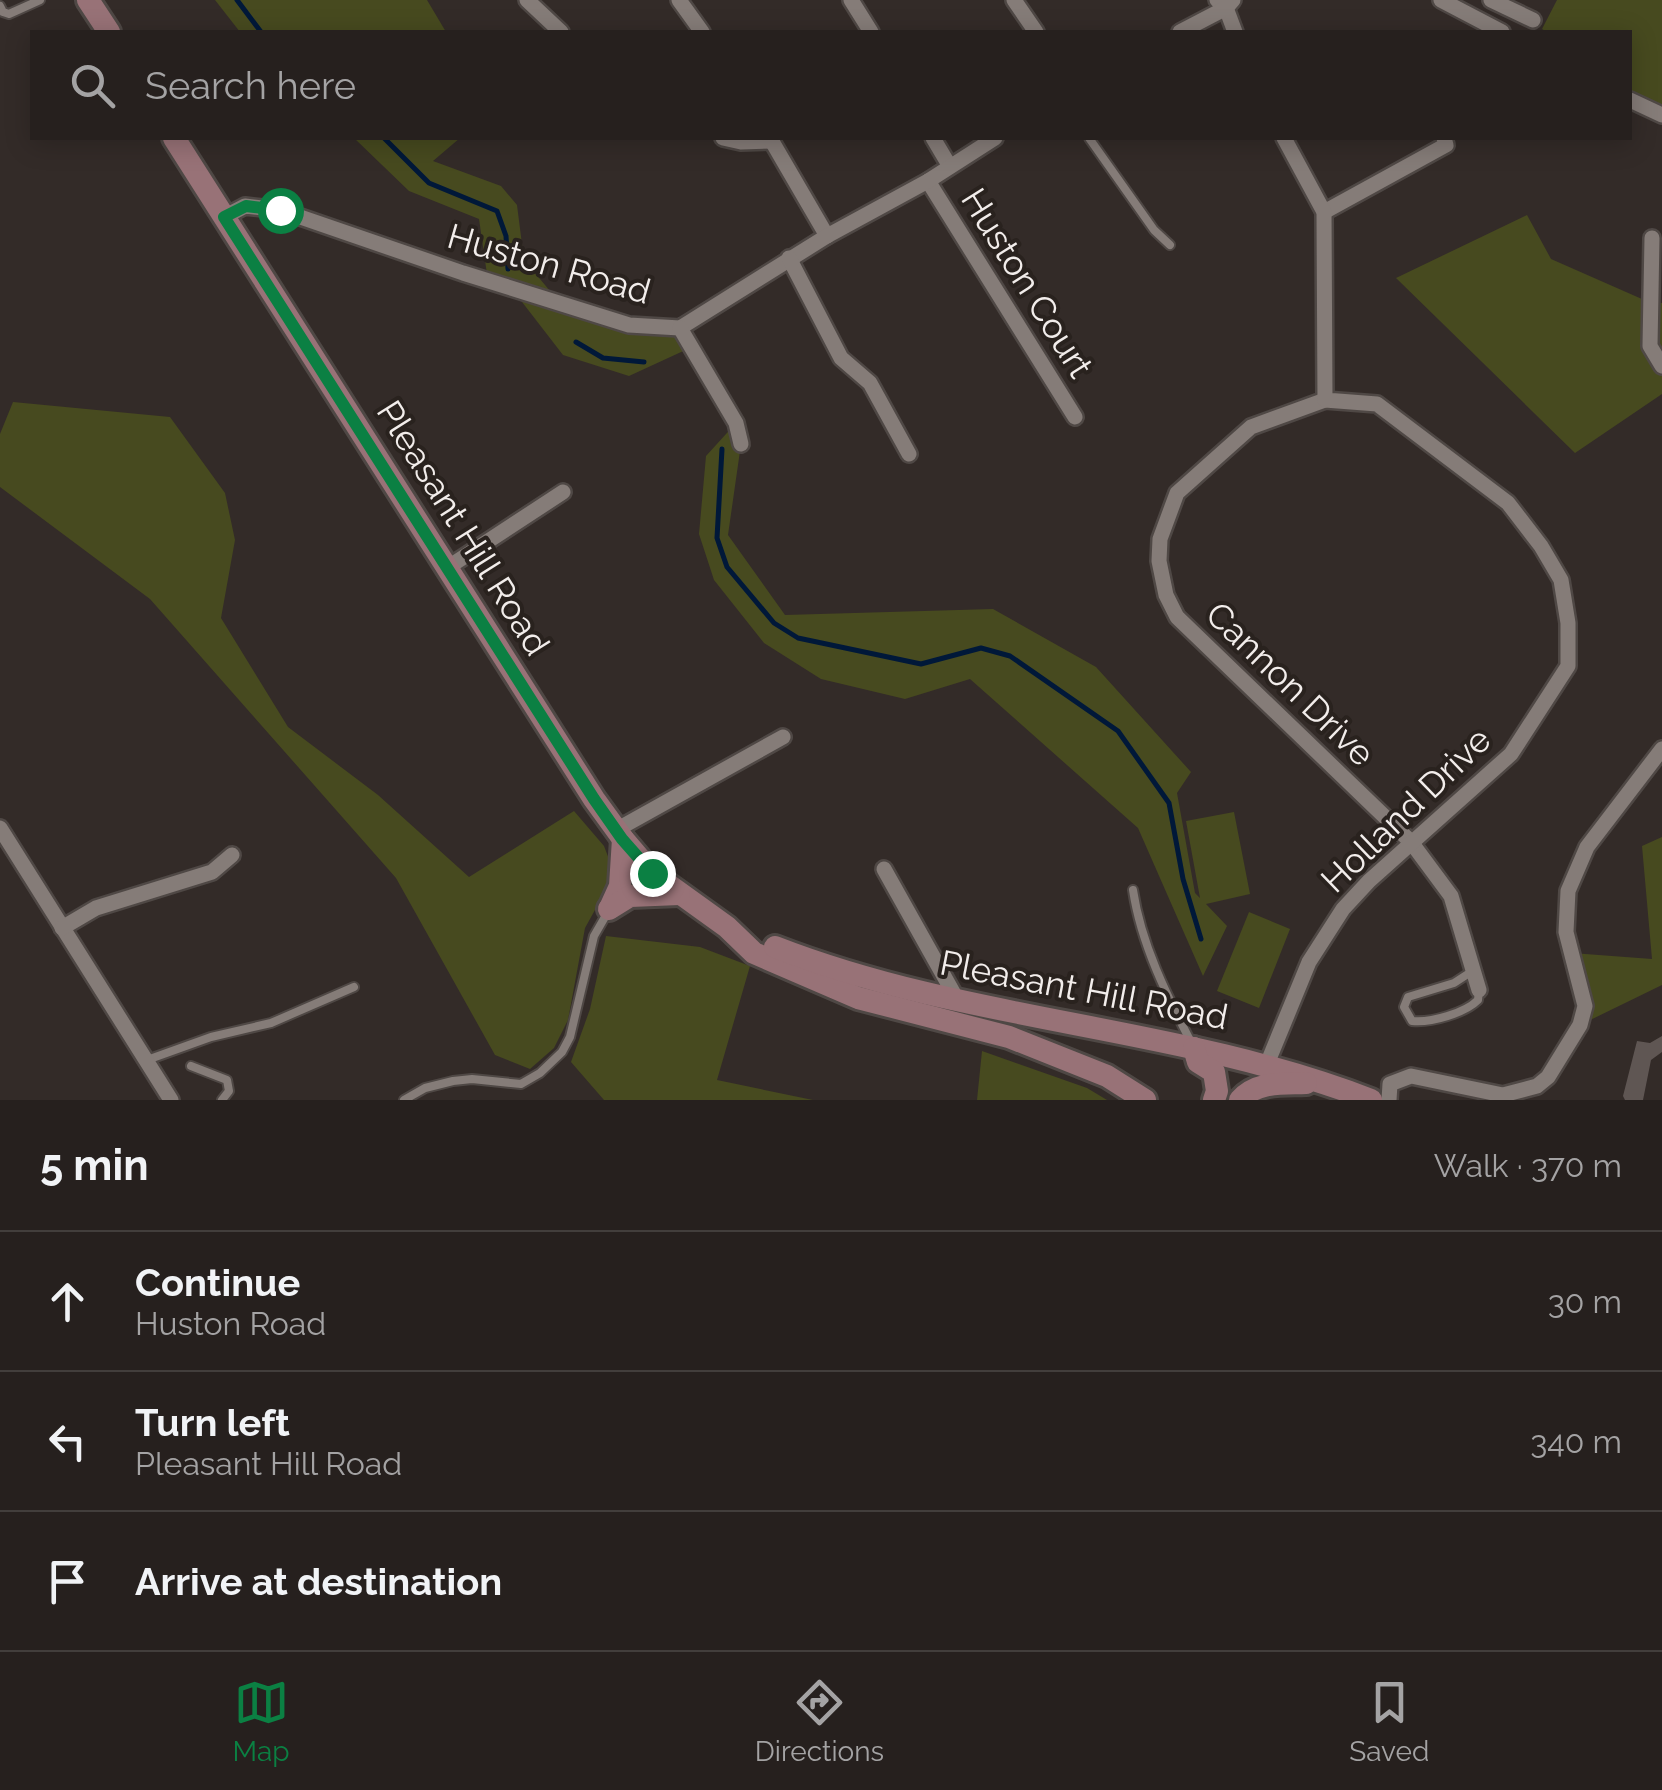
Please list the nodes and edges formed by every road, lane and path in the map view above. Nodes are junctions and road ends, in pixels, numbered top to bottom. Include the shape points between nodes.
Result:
1 (40, 0) edge
2 (88, 0) edge
3 (527, 0) edge
4 (678, 0) edge
5 (851, 0) edge
6 (1014, 0) edge
7 (1441, 0) edge
8 (1491, 0) edge
9 (1225, 3) edge
10 (0, 6) edge
11 (1534, 20) dead end
12 (108, 30) edge
13 (558, 30) edge
14 (700, 30) edge
15 (870, 30) edge
16 (1035, 30) edge
17 (1183, 30) edge
18 (1235, 30) edge
19 (1498, 30) edge
20 (1632, 101) edge
21 (1662, 115) edge
22 (175, 140) edge
23 (732, 140) edge
24 (761, 140) edge
25 (772, 140) edge
26 (934, 140) edge
27 (991, 140) edge
28 (1090, 140) edge
29 (1285, 140) edge
30 (1445, 140) edge
31 (950, 165) junction
32 (928, 181) junction
33 (1324, 212) junction
34 (224, 217) junction
35 (827, 236) junction
36 (1652, 238) dead end
37 (1170, 245) dead end
38 (789, 258) junction
39 (680, 328) junction
40 (1662, 366) edge
41 (1325, 400) junction
42 (1075, 417) dead end
43 (740, 444) dead end
44 (910, 454) dead end
45 (563, 492) dead end
46 (447, 568) junction
47 (783, 738) dead end
48 (1662, 749) edge
49 (0, 828) edge
50 (619, 835) junction
51 (1411, 842) junction
52 (232, 854) dead end
53 (884, 870) dead end
54 (1133, 890) dead end
55 (679, 894) junction
56 (609, 910) junction
57 (62, 928) junction
58 (727, 928) junction
59 (1474, 970) junction
60 (354, 986) dead end
61 (1479, 990) joint
62 (959, 1003) junction
63 (1194, 1048) junction
64 (145, 1060) junction
65 (1267, 1064) junction
66 (191, 1066) dead end
67 (1324, 1082) junction
68 (171, 1100) edge
69 (222, 1100) edge
70 (404, 1100) edge
71 (1145, 1100) edge
72 (1214, 1100) edge
73 (1240, 1100) edge
74 (1371, 1100) edge
75 (1389, 1100) edge

1 - 10 lane via 9,14
2 - 12 main road
3 - 13 street
4 - 14 street
5 - 15 street
6 - 16 street
7 - 19 street
8 - 11 street
9 - 17 street
9 - 18 street
20 - 21 street
22 - 34 main road, Pleasant Hill Road
23 - 24 street
25 - 35 street
26 - 31 street
27 - 31 street, Huston Road
28 - 37 lane
29 - 33 street
30 - 33 street via 1446,145
31 - 32 street, Huston Road
32 - 35 street, Huston Road
32 - 42 street, Huston Court
33 - 41 street
34 - 39 street, Huston Road via 246,206 280,210 629,325
34 - 46 main road, Pleasant Hill Road
35 - 38 street, Huston Road
36 - 40 street via 1650,346
38 - 39 street, Huston Road
38 - 44 street via 841,358 870,383
39 - 43 street via 736,423
41 - 51 street, Cannon Drive via 1251,428 1177,493 1160,539 1166,595 1177,617
41 - 51 street, Holland Drive via 1378,404 1508,503 1561,580 1568,666 1511,754
45 - 46 street
46 - 50 main road, Pleasant Hill Road
47 - 50 street
48 - 75 street via 1587,847 1568,891 1566,932 1585,1006 1548,1077 1503,1095 1410,1076 1390,1084
49 - 57 street
50 - 55 main road, Pleasant Hill Road
50 - 56 main road via 620,886
51 - 59 street, Cannon Drive via 1451,896
51 - 65 street, Holland Drive via 1343,909 1309,962
52 - 57 street via 212,872 96,908
53 - 62 street
54 - 63 lane via 1150,954
55 - 56 main road via 630,896
55 - 58 main road, Pleasant Hill Road
56 - 70 lane via 594,936 570,1037 540,1073 521,1084 453,1081
57 - 64 street
58 - 62 main road, Pleasant Hill Road via 848,974
58 - 71 main road, Pleasant Hill Road via 754,954 858,998 1010,1037 1107,1076
59 - 61 street, Cannon Drive
59 - 61 lane via 1408,997 1404,1006 1412,1021 1426,1021 1469,1008
60 - 64 lane via 272,1023
62 - 63 main road, Pleasant Hill Road
63 - 65 main road, Pleasant Hill Road
63 - 72 main road via 1198,1062 1214,1072
64 - 68 street
65 - 67 main road, Pleasant Hill Road
66 - 69 lane via 226,1080 229,1092
67 - 73 main road via 1264,1085
67 - 74 main road, Pleasant Hill Road

